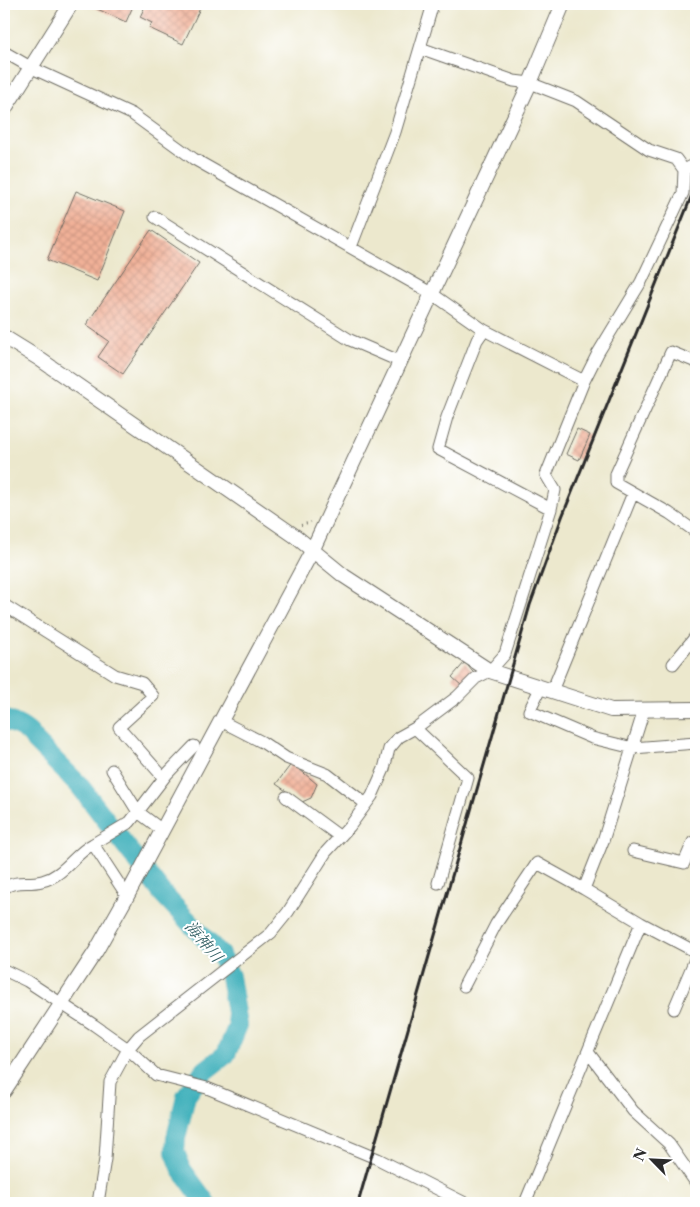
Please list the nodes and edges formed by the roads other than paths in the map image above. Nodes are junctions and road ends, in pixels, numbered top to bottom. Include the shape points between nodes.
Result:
1 (71, 4) edge
2 (433, 4) edge
3 (562, 4) edge
4 (420, 48) junction
5 (4, 52) edge
6 (32, 68) junction
7 (530, 83) junction
8 (4, 110) edge
9 (696, 164) edge
10 (684, 170) junction
11 (155, 217) dead end
12 (351, 247) junction
13 (431, 293) junction
14 (484, 330) junction
15 (4, 337) edge
16 (399, 361) junction
17 (696, 362) edge
18 (584, 381) junction
19 (633, 493) junction
20 (551, 508) junction
21 (696, 532) edge
22 (312, 551) junction
23 (4, 606) edge
24 (696, 636) edge
25 (673, 664) dead end
26 (490, 671) junction
27 (547, 689) junction
28 (696, 709) edge
29 (644, 710) junction
30 (221, 721) junction
31 (415, 728) junction
32 (696, 743) edge
33 (194, 746) dead end
34 (632, 748) junction
35 (112, 770) dead end
36 (164, 778) junction
37 (286, 797) dead end
38 (366, 804) junction
39 (138, 812) junction
40 (162, 830) junction
41 (339, 836) junction
42 (695, 841) edge
43 (93, 844) junction
44 (633, 851) dead end
45 (438, 883) dead end
46 (4, 888) edge
47 (584, 889) junction
48 (130, 892) junction
49 (641, 923) junction
50 (696, 952) edge
51 (696, 957) edge
52 (4, 970) edge
53 (464, 986) dead end
54 (62, 1003) junction
55 (674, 1009) dead end
56 (128, 1049) junction
57 (588, 1052) junction
58 (4, 1091) edge
59 (696, 1183) edge
60 (98, 1203) edge
61 (465, 1203) edge
62 (525, 1203) edge

1 - 6 street
2 - 4 street
3 - 7 street
4 - 7 street
4 - 12 street via 395,132
5 - 6 street
6 - 8 street
6 - 12 street via 132,114 194,159
7 - 10 street via 576,101 649,150 676,159
7 - 13 street
9 - 10 street
10 - 18 street via 683,193 641,282
11 - 16 street via 350,340
12 - 13 street
13 - 14 street
13 - 16 street
14 - 18 street
14 - 20 street via 438,449
15 - 22 street via 279,525
16 - 22 street
17 - 19 street via 671,352 616,474 616,483
18 - 20 street via 546,475 555,490
19 - 21 street via 669,512
19 - 27 street
20 - 26 street via 505,654
22 - 26 street via 344,576
22 - 30 street
23 - 36 street via 115,675 142,682 153,696 119,728
24 - 25 street
26 - 27 street
26 - 31 street via 476,678 457,697
27 - 29 street via 611,710
27 - 34 street via 529,711 592,738
28 - 29 street
29 - 34 street
30 - 38 street via 286,758 327,774
30 - 40 street
31 - 38 street via 399,737 389,749 384,769
31 - 45 street via 468,778
32 - 34 street
33 - 36 street
34 - 47 street via 603,841
35 - 39 street
36 - 39 street
37 - 41 street
38 - 41 street
39 - 40 street
39 - 43 street via 130,822
40 - 48 street
41 - 56 street via 271,932 139,1036
42 - 44 street via 684,863
43 - 46 street via 64,870 42,882 23,881
43 - 48 street
47 - 49 street
47 - 53 street via 537,863 496,924
48 - 54 street
49 - 50 street
49 - 57 street
51 - 55 street
52 - 54 street
54 - 56 street
54 - 58 street
56 - 60 street via 110,1082 105,1159
56 - 61 street via 156,1075 207,1088 378,1159
57 - 59 street via 633,1111 669,1144
57 - 62 street

